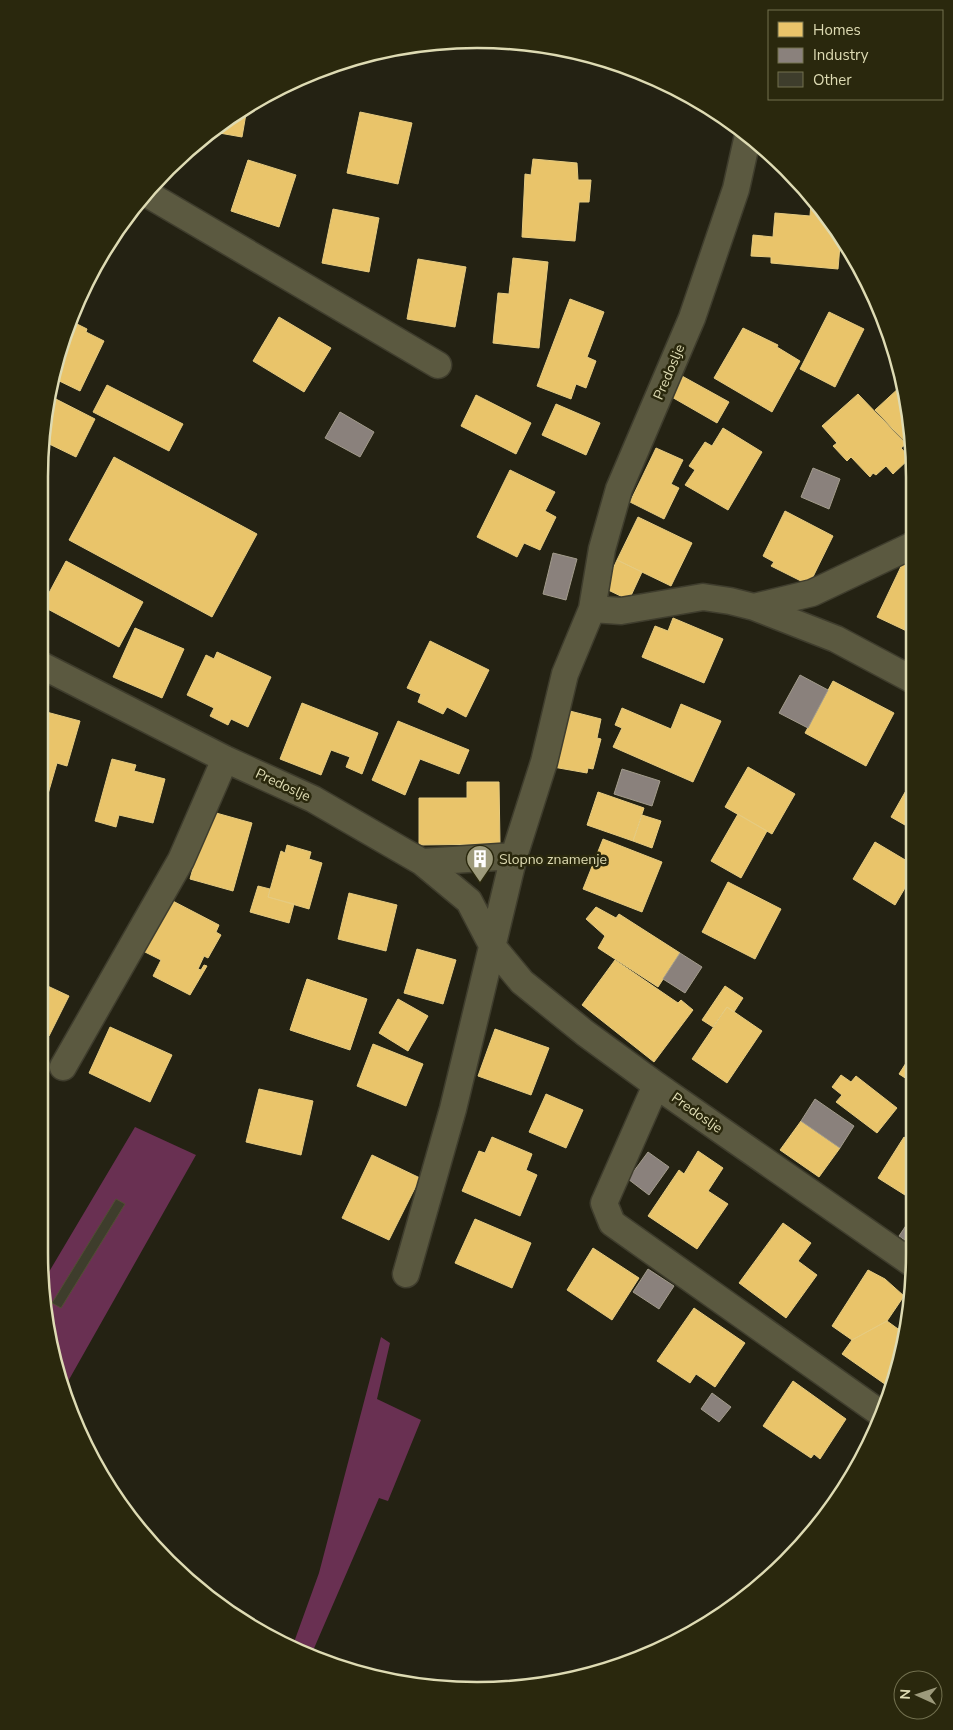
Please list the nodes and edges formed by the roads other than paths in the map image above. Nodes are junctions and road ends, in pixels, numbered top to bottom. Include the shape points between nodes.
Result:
1 (746, 143) edge
2 (152, 197) edge
3 (438, 365) dead end
4 (906, 548) edge
5 (754, 607) junction
6 (592, 609) junction
7 (48, 669) edge
8 (906, 676) edge
9 (225, 759) junction
10 (514, 856) junction
11 (422, 862) junction
12 (493, 947) junction
13 (63, 1067) dead end
14 (656, 1084) junction
15 (906, 1259) edge
16 (406, 1274) dead end
17 (876, 1410) edge

1 - 6 street, Predoslje via 736,189 692,318 619,489 602,549
2 - 3 street
4 - 5 street via 812,593
5 - 6 street via 703,598 621,611
5 - 8 street via 836,639
6 - 10 street, Predoslje via 565,674 544,762
7 - 9 street, Predoslje
9 - 11 street, Predoslje via 313,799
9 - 13 street via 181,860
10 - 11 street via 461,862
10 - 12 street, Predoslje
11 - 12 street, Predoslje via 469,901
12 - 14 street, Predoslje via 522,982
12 - 16 street, Predoslje via 453,1110
14 - 15 street, Predoslje
14 - 17 street via 604,1203 612,1223

